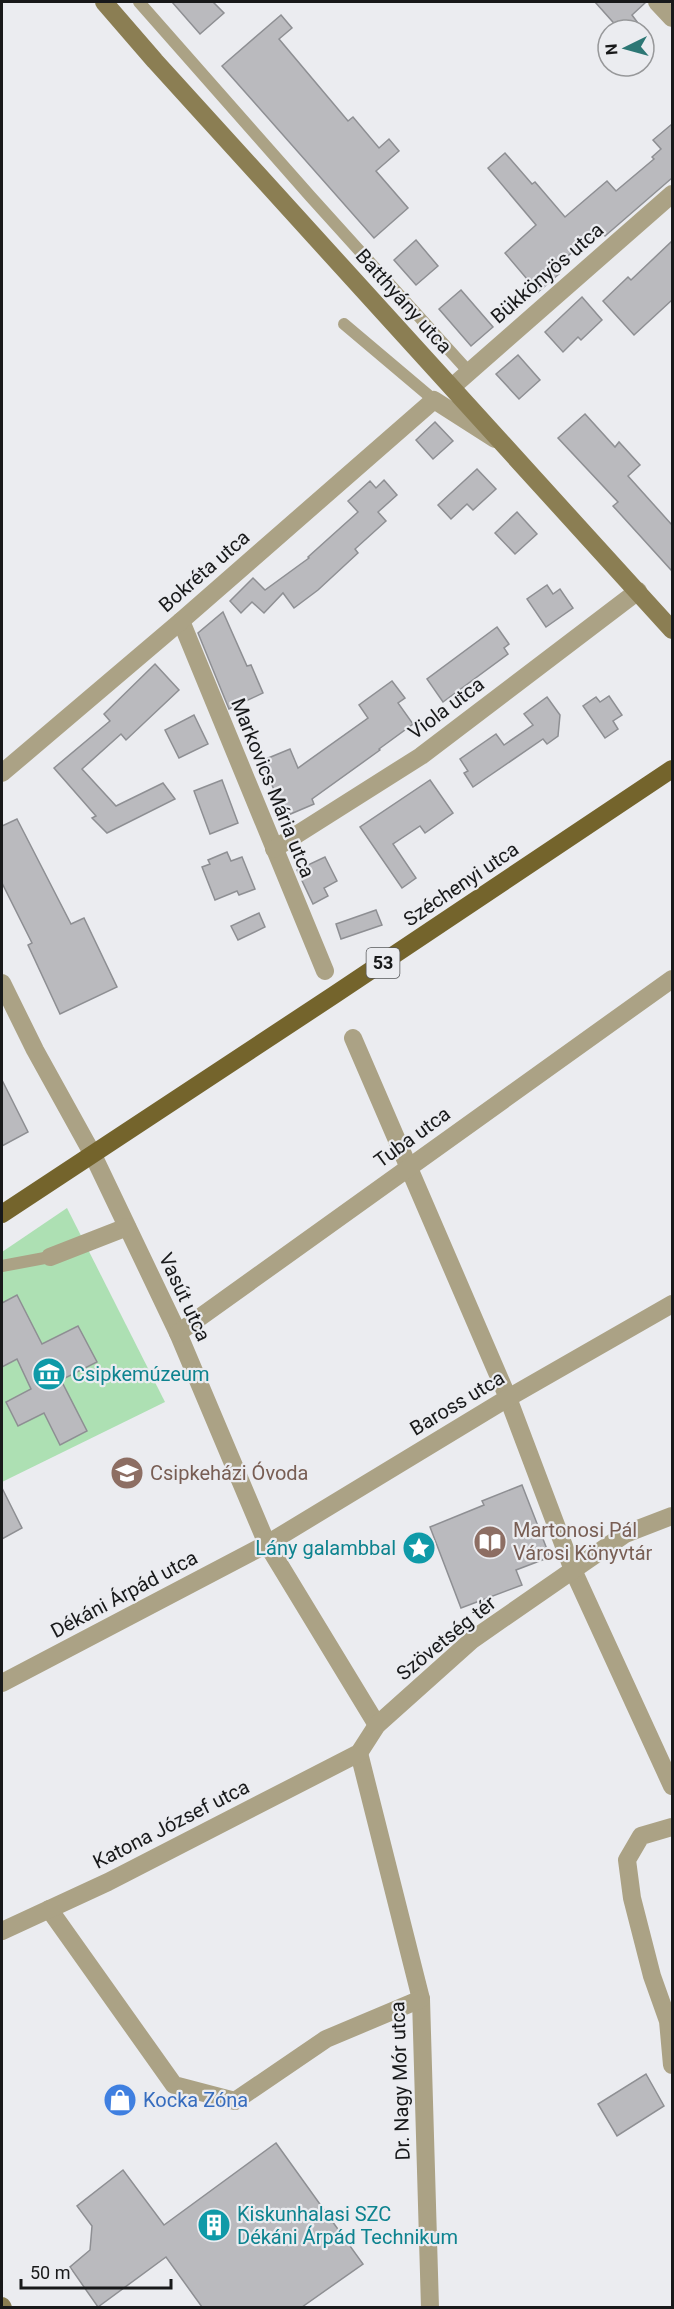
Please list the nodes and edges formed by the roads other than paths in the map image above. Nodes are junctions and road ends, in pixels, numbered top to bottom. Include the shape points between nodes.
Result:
1 (104, 2) edge
2 (139, 2) edge
3 (657, 2) edge
4 (672, 18) edge
5 (672, 194) edge
6 (344, 324) dead end
7 (469, 372) junction
8 (452, 387) junction
9 (435, 400) junction
10 (502, 443) junction
11 (638, 591) junction
12 (181, 621) junction
13 (672, 630) edge
14 (672, 769) edge
15 (2, 773) edge
16 (274, 849) junction
17 (325, 971) dead end
18 (672, 979) edge
19 (2, 983) edge
20 (353, 1038) dead end
21 (92, 1153) junction
22 (408, 1167) junction
23 (2, 1214) edge
24 (127, 1227) junction
25 (50, 1257) joint
26 (2, 1266) edge
27 (672, 1304) edge
28 (178, 1333) junction
29 (508, 1398) junction
30 (672, 1516) edge
31 (267, 1544) junction
32 (573, 1570) junction
33 (2, 1683) edge
34 (377, 1725) junction
35 (359, 1753) junction
36 (672, 1786) edge
37 (672, 1827) edge
38 (49, 1908) junction
39 (2, 1931) edge
40 (421, 1999) junction
41 (672, 2065) edge
42 (430, 2307) edge

1 - 8 main road, Batthyány utca
2 - 7 lane
3 - 4 street
5 - 7 street, Bükkönyös utca
6 - 9 lane
7 - 8 street, Bükkönyös utca
8 - 10 main road, Batthyány utca
9 - 10 street
9 - 12 street, Bokréta utca
10 - 11 main road, Batthyány utca
11 - 13 main road, Batthyány utca
11 - 16 street, Viola utca via 421,756
12 - 15 street, Bokréta utca
12 - 16 street, Markovics Mária utca
14 - 21 main road, Széchenyi utca / 53
16 - 17 street, Markovics Mária utca
18 - 22 street, Tuba utca
19 - 21 street, Vasút utca
20 - 22 street
21 - 23 main road, 53
21 - 24 street, Vasút utca
22 - 28 street, Tuba utca
22 - 29 street
24 - 25 street
24 - 28 street, Vasút utca
25 - 26 lane
27 - 29 street, Baross utca
28 - 31 street, Vasút utca
29 - 31 street, Baross utca
29 - 32 street
30 - 32 street, Szövetség tér via 625,1534
31 - 33 street, Dékáni Árpád utca
31 - 34 street, Vasút utca
32 - 34 street, Szövetség tér via 472,1640
32 - 36 street
34 - 35 street, Szövetség tér
35 - 38 street, Katona József utca via 108,1882
35 - 40 street, Dr. Nagy Mór utca
37 - 41 street via 641,1836 627,1860 632,1898 668,2021
38 - 39 street, Katona József utca
38 - 40 street via 174,2085 235,2101 326,2039
40 - 42 street, Dr. Nagy Mór utca

